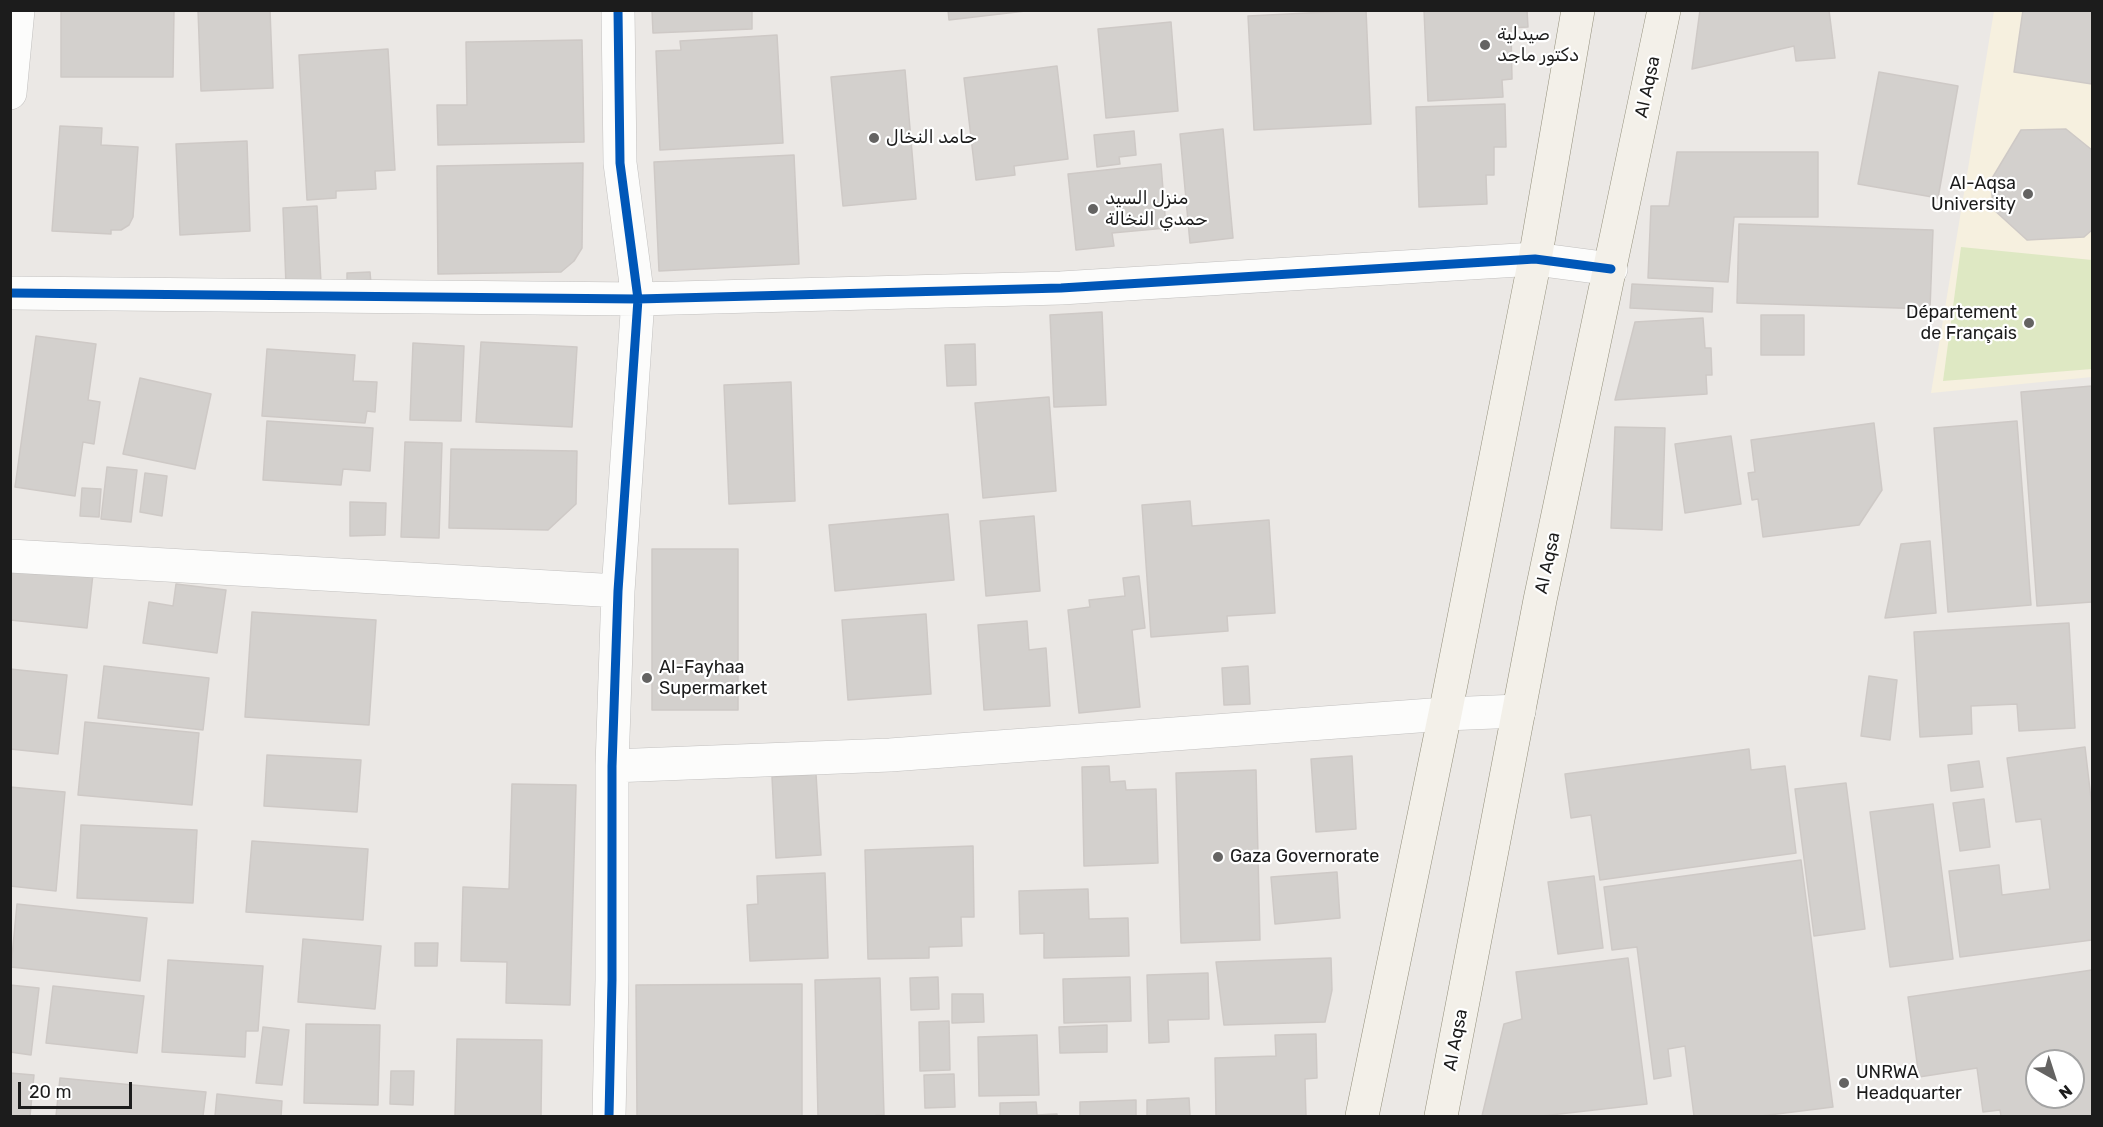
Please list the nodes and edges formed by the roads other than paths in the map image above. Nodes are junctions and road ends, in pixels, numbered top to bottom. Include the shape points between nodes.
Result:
1 (18, 10) edge
2 (618, 10) edge
3 (1578, 10) edge
4 (1664, 10) edge
5 (10, 93) edge
6 (1535, 259) junction
7 (1611, 269) junction
8 (10, 293) edge
9 (638, 299) junction
10 (10, 556) edge
11 (618, 591) junction
12 (1519, 711) junction
13 (1445, 714) junction
14 (612, 766) junction
15 (609, 1116) edge
16 (1362, 1116) edge
17 (1441, 1116) edge

1 - 5 street
2 - 9 street via 620,163
3 - 6 main road
4 - 7 main road, Al Aqsa
6 - 7 street
6 - 9 street via 1061,288
6 - 13 main road
7 - 12 main road, Al Aqsa
8 - 9 street
9 - 11 street
10 - 11 street
11 - 14 street
12 - 13 street
12 - 17 main road, Al Aqsa
13 - 14 street via 890,754
13 - 16 main road
14 - 15 street

